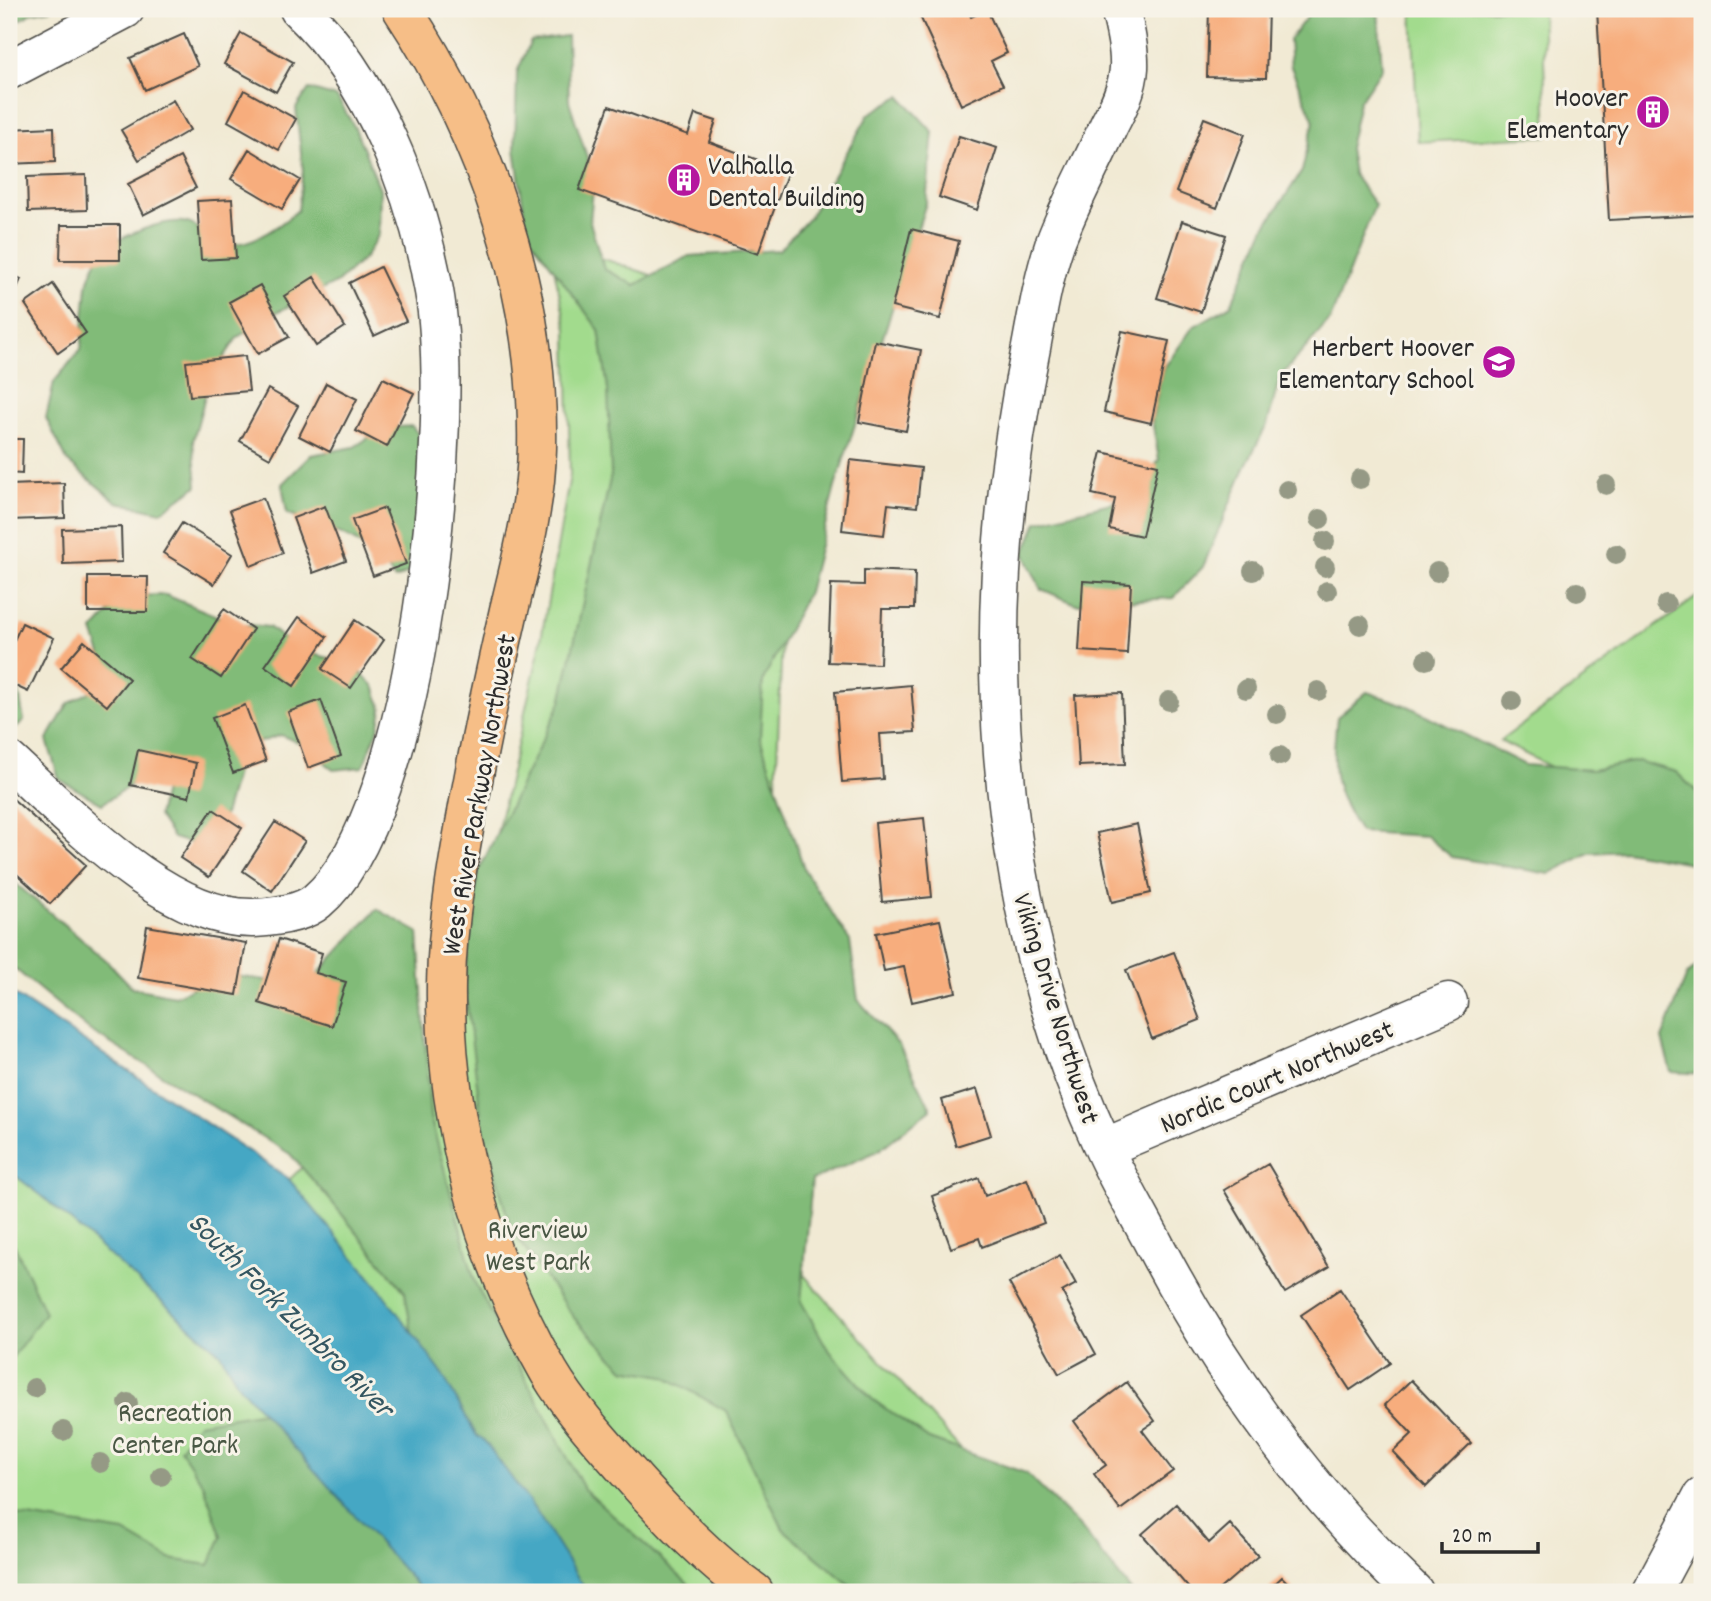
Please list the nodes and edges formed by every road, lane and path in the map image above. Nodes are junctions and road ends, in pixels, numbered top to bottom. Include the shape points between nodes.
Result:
1 (125, 9) edge
2 (299, 9) edge
3 (402, 9) edge
4 (1120, 9) edge
5 (9, 70) edge
6 (9, 761) edge
7 (1448, 1002) dead end
8 (1104, 1149) junction
9 (1702, 1497) edge
10 (754, 1592) edge
11 (1414, 1592) edge
12 (1651, 1592) edge

1 - 5 street
2 - 6 street via 353,78 405,181 432,282 440,346 432,559 395,747 373,817 342,871 317,902 275,916 209,912 146,878
3 - 10 main road, West River Parkway Northwest via 442,72 500,214 528,331 536,391 537,450 530,513 475,770 451,921 448,1044 465,1161 505,1277 551,1375 672,1522
4 - 8 street, Viking Drive Northwest via 1129,70 1121,100 1046,272 1012,441 999,591 1000,725 1017,877 1068,1060
7 - 8 street, Nordic Court Northwest
8 - 11 street, Viking Drive Northwest via 1186,1305 1246,1396 1333,1507
9 - 12 street

